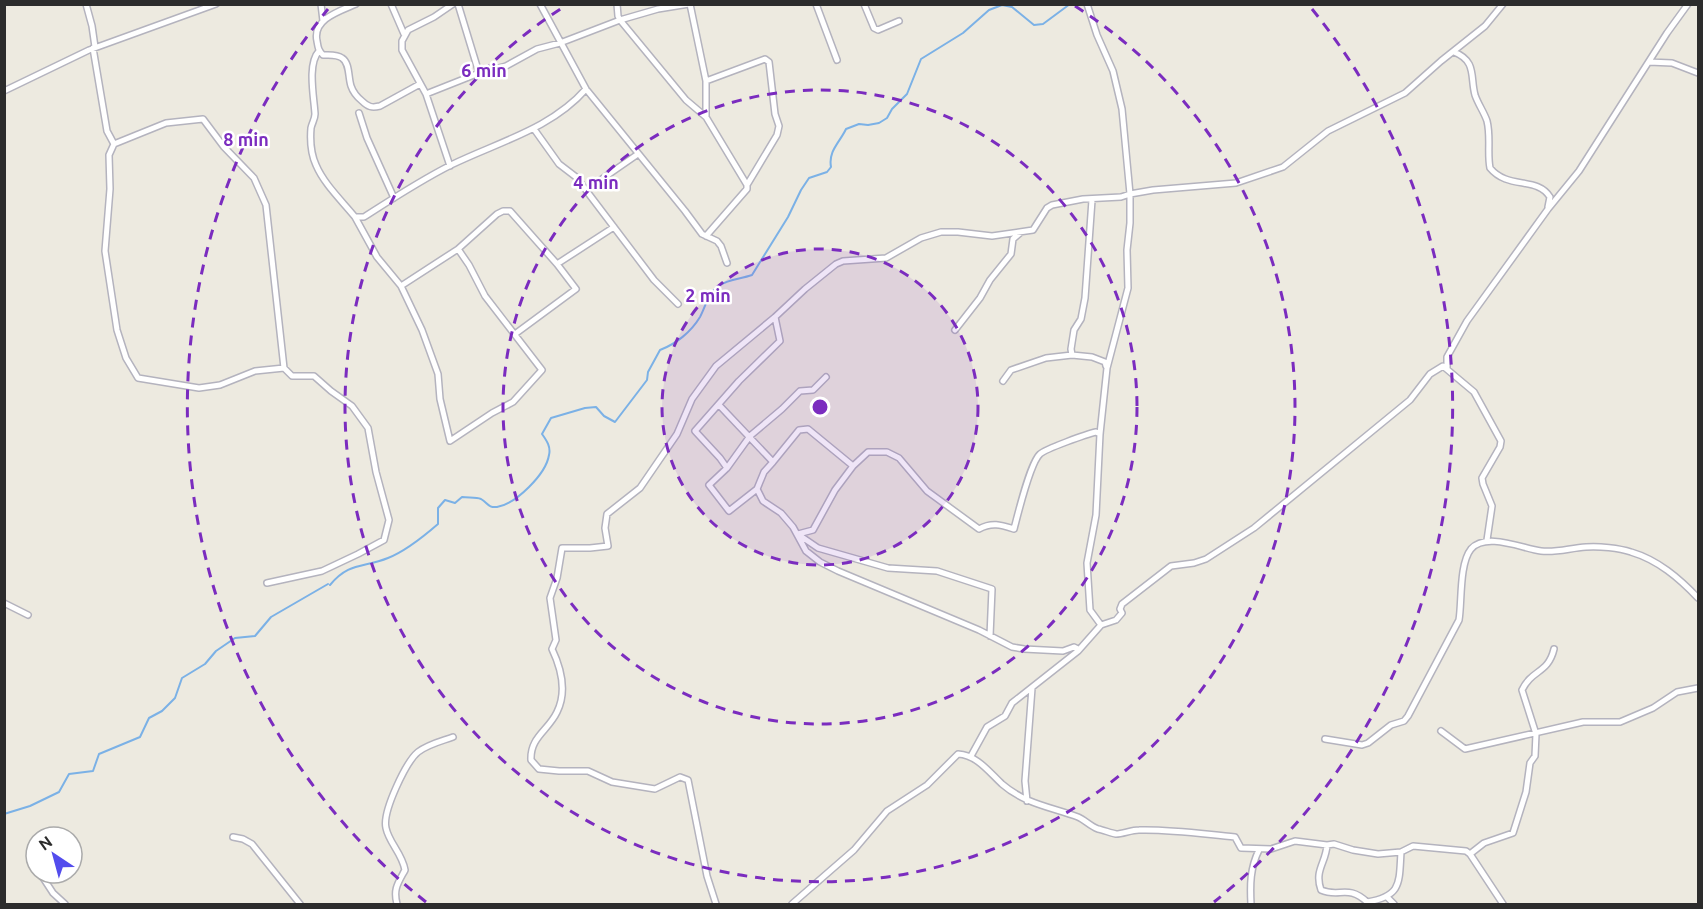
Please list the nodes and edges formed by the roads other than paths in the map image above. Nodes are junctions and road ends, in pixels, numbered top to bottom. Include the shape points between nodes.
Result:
1 (86, 4) edge
2 (216, 4) edge
3 (321, 4) edge
4 (356, 4) edge
5 (392, 4) edge
6 (453, 4) edge
7 (458, 4) edge
8 (540, 4) edge
9 (617, 4) edge
10 (689, 4) edge
11 (816, 4) edge
12 (864, 4) edge
13 (1087, 4) edge
14 (1503, 4) edge
15 (1688, 4) edge
16 (620, 20) junction
17 (323, 21) junction
18 (899, 21) dead end
19 (404, 34) junction
20 (560, 43) junction
21 (94, 48) junction
22 (319, 51) junction
23 (1454, 52) junction
24 (837, 60) dead end
25 (1649, 62) junction
26 (479, 73) junction
27 (1698, 73) edge
28 (705, 81) junction
29 (420, 84) junction
30 (586, 89) junction
31 (4, 91) edge
32 (426, 94) junction
33 (359, 113) dead end
34 (706, 117) junction
35 (534, 129) junction
36 (114, 144) junction
37 (638, 154) junction
38 (450, 166) junction
39 (747, 185) junction
40 (586, 190) junction
41 (1130, 194) junction
42 (394, 198) junction
43 (1092, 200) junction
44 (1548, 209) junction
45 (356, 217) junction
46 (614, 227) junction
47 (1025, 231) junction
48 (706, 236) junction
49 (458, 249) junction
50 (727, 263) dead end
51 (557, 264) junction
52 (401, 286) junction
53 (678, 304) dead end
54 (775, 317) junction
55 (955, 330) dead end
56 (515, 334) junction
57 (1072, 355) junction
58 (284, 368) junction
59 (1107, 368) junction
60 (1447, 369) junction
61 (826, 377) dead end
62 (1003, 381) dead end
63 (719, 405) junction
64 (1100, 434) junction
65 (750, 436) junction
66 (773, 462) junction
67 (854, 466) junction
68 (727, 468) junction
69 (757, 489) junction
70 (798, 534) junction
71 (1487, 540) junction
72 (267, 583) dead end
73 (1698, 598) edge
74 (4, 603) edge
75 (28, 615) dead end
76 (1101, 625) junction
77 (990, 636) junction
78 (1078, 649) junction
79 (1554, 649) dead end
80 (1032, 688) junction
81 (1698, 688) edge
82 (1441, 731) dead end
83 (1536, 734) junction
84 (453, 737) dead end
85 (1324, 740) dead end
86 (971, 756) junction
87 (1027, 801) junction
88 (233, 837) dead end
89 (1327, 845) junction
90 (1259, 850) junction
91 (1401, 852) junction
92 (1470, 854) junction
93 (48, 885) edge
94 (1387, 897) junction
95 (65, 904) edge
96 (300, 904) edge
97 (396, 904) edge
98 (716, 904) edge
99 (792, 904) edge
100 (1251, 904) edge
101 (1394, 904) edge
102 (1503, 904) edge

1 - 21 street
2 - 21 street
3 - 17 street
4 - 17 street
5 - 19 street
6 - 19 street
7 - 26 street
8 - 20 street
9 - 16 street
10 - 16 street
10 - 28 street
11 - 24 street
12 - 18 street via 878,30
13 - 41 street via 1113,71 1122,109
14 - 23 street via 1485,26
15 - 25 street
16 - 20 street
16 - 34 street via 686,100
17 - 22 street via 316,37
19 - 29 street via 402,50
20 - 26 street
20 - 30 street
21 - 31 street
21 - 36 street via 107,131
22 - 29 street via 344,59 355,94 373,108
22 - 45 street via 314,57 312,152 325,181
23 - 41 street via 1405,93 1328,131 1283,167 1236,183
23 - 44 street via 1465,57 1473,72 1475,96 1489,135 1490,168 1503,180 1529,184 1548,193
25 - 27 street via 1683,65
25 - 44 street via 1579,171
26 - 32 street
28 - 34 street
28 - 39 street via 765,59 769,62 779,126
29 - 32 street
30 - 35 street via 573,104
30 - 37 street
32 - 38 street
33 - 42 street
34 - 39 street
35 - 38 street
35 - 40 street via 559,164
36 - 58 street via 166,123 203,119 254,178 266,204
36 - 58 street via 109,155 105,251 117,330 138,378 199,388 220,385 255,371
37 - 40 street
37 - 48 street
38 - 42 street
39 - 48 street
40 - 46 street
41 - 43 street
41 - 59 street via 1128,288
42 - 45 street via 364,217
43 - 47 street via 1052,205 1033,230
43 - 57 street via 1085,298 1081,319 1074,330
44 - 60 street via 1467,321 1448,357
45 - 52 street via 377,257
46 - 51 street
46 - 53 street via 654,280
47 - 54 street via 992,236 941,232 921,238 886,258 843,261 804,289
47 - 55 street via 1013,239 1011,254
48 - 50 street via 721,246
49 - 51 street via 497,214 510,211
49 - 52 street
49 - 56 street via 484,296
51 - 56 street via 576,289
52 - 56 street via 438,374 450,441 513,402 542,370
54 - 63 street via 780,340
54 - 98 street via 716,366 640,488 607,514 608,546 562,549 550,598 556,640 552,649 561,667 562,693 557,712 530,748 531,760 539,769 588,771 612,782 655,789 680,777 688,780
57 - 59 street via 1092,357 1105,362
57 - 62 street via 1032,362 1011,370
58 - 72 street via 292,376 314,376 352,406 368,428 389,520 384,540 358,554 322,571
59 - 64 street
60 - 71 street via 1474,392 1501,441 1482,478 1492,506
60 - 76 street via 1436,368 1410,400 1254,528 1206,559 1171,566 1122,604 1122,613 1116,620
61 - 65 street via 813,390 800,390
63 - 65 street
63 - 68 street via 694,431
64 - 67 street via 1081,436 1040,453 1029,475 1014,529 995,524 979,529 927,491 899,458 887,452 868,452
64 - 76 street via 1096,515 1087,563 1090,610
65 - 66 street
65 - 68 street
66 - 67 street via 799,429 808,429
66 - 69 street
67 - 70 street via 835,490 813,530
68 - 69 street via 709,485 729,511
69 - 70 street via 763,501 781,513
70 - 77 street via 806,551 820,562
70 - 77 street via 818,548 888,568 937,571 992,589
71 - 73 street via 1547,552 1588,546 1631,552 1672,572
71 - 85 street via 1468,554 1460,586 1459,620 1408,717 1362,746
74 - 75 street
76 - 78 street
77 - 78 street via 1024,649
78 - 80 street
79 - 83 street via 1546,667 1527,679 1522,690
80 - 86 street via 1012,704 1005,716 987,727
80 - 87 street
81 - 83 street via 1677,692 1620,722 1583,722
82 - 83 street via 1465,749
83 - 92 street via 1535,756 1513,833 1484,843
84 - 97 street via 418,752 386,815 386,831 405,870 397,882
86 - 87 street
86 - 99 street via 958,754 927,785 887,811 854,850
87 - 90 street via 1076,816 1115,834 1137,830 1215,834 1235,837 1240,848
88 - 96 street via 252,844
89 - 90 street via 1295,841
89 - 91 street via 1378,854
89 - 94 street via 1318,874 1321,890 1348,890 1367,902
90 - 100 street via 1250,875
91 - 92 street via 1413,846
91 - 94 street via 1400,877
92 - 102 street
93 - 95 street
94 - 101 street

